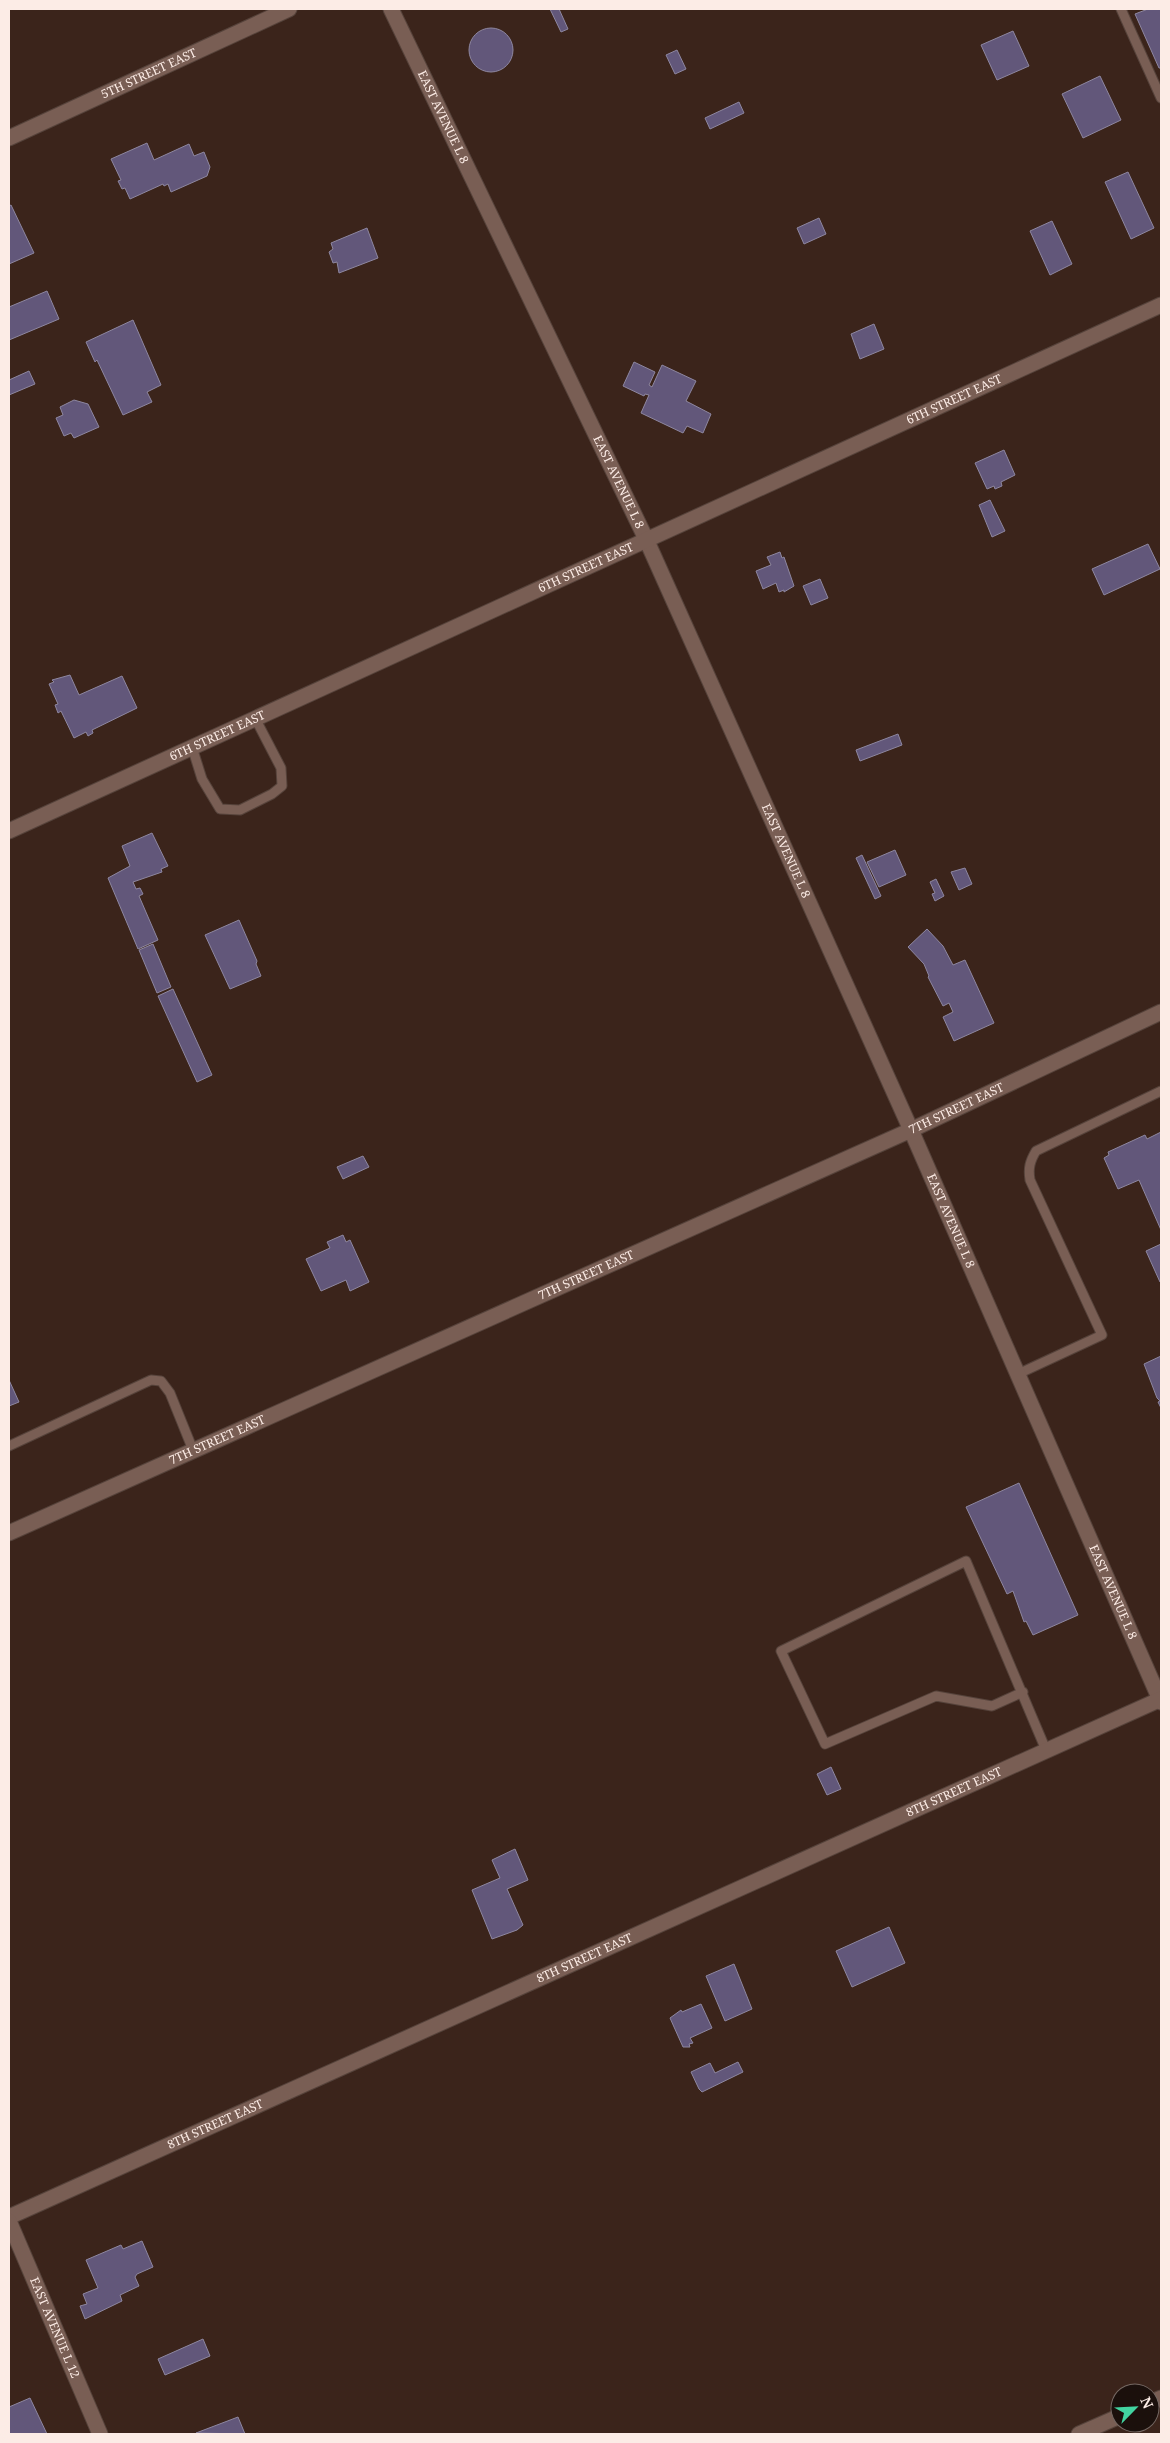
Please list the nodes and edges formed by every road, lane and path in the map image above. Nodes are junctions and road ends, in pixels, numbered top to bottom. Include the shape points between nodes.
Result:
1 (289, 9) edge
2 (391, 9) edge
3 (1122, 9) edge
4 (1161, 96) edge
5 (9, 138) edge
6 (1161, 305) edge
7 (646, 539) junction
8 (255, 718) junction
9 (192, 747) junction
10 (9, 830) edge
11 (1161, 1012) edge
12 (1161, 1091) edge
13 (911, 1130) junction
14 (1018, 1374) junction
15 (9, 1446) edge
16 (193, 1450) junction
17 (9, 1533) edge
18 (1023, 1692) junction
19 (1161, 1700) edge
20 (1046, 1750) junction
21 (9, 2219) edge
22 (1110, 2420) edge
23 (100, 2434) edge
24 (1079, 2434) edge

1 - 5 street, 5TH STREET EAST
2 - 7 street, EAST AVENUE L 8
3 - 4 lane
6 - 7 street, 6TH STREET EAST
7 - 8 street, 6TH STREET EAST
7 - 13 street, EAST AVENUE L 8
8 - 9 street, 6TH STREET EAST
8 - 9 lane via 281,768 282,786 240,810 220,809 202,778
9 - 10 street, 6TH STREET EAST
11 - 13 street, 7TH STREET EAST
12 - 14 lane via 1036,1151 1030,1161 1030,1180 1102,1335
13 - 14 street, EAST AVENUE L 8
13 - 16 street, 7TH STREET EAST
14 - 19 street, EAST AVENUE L 8
15 - 16 lane via 151,1380 161,1381 170,1393
16 - 17 street, 7TH STREET EAST
18 - 18 lane via 966,1562 781,1651 825,1744 936,1696 992,1706
18 - 20 lane
19 - 20 street, 8TH STREET EAST
20 - 21 street, 8TH STREET EAST
21 - 23 street, EAST AVENUE L 12
22 - 24 street

